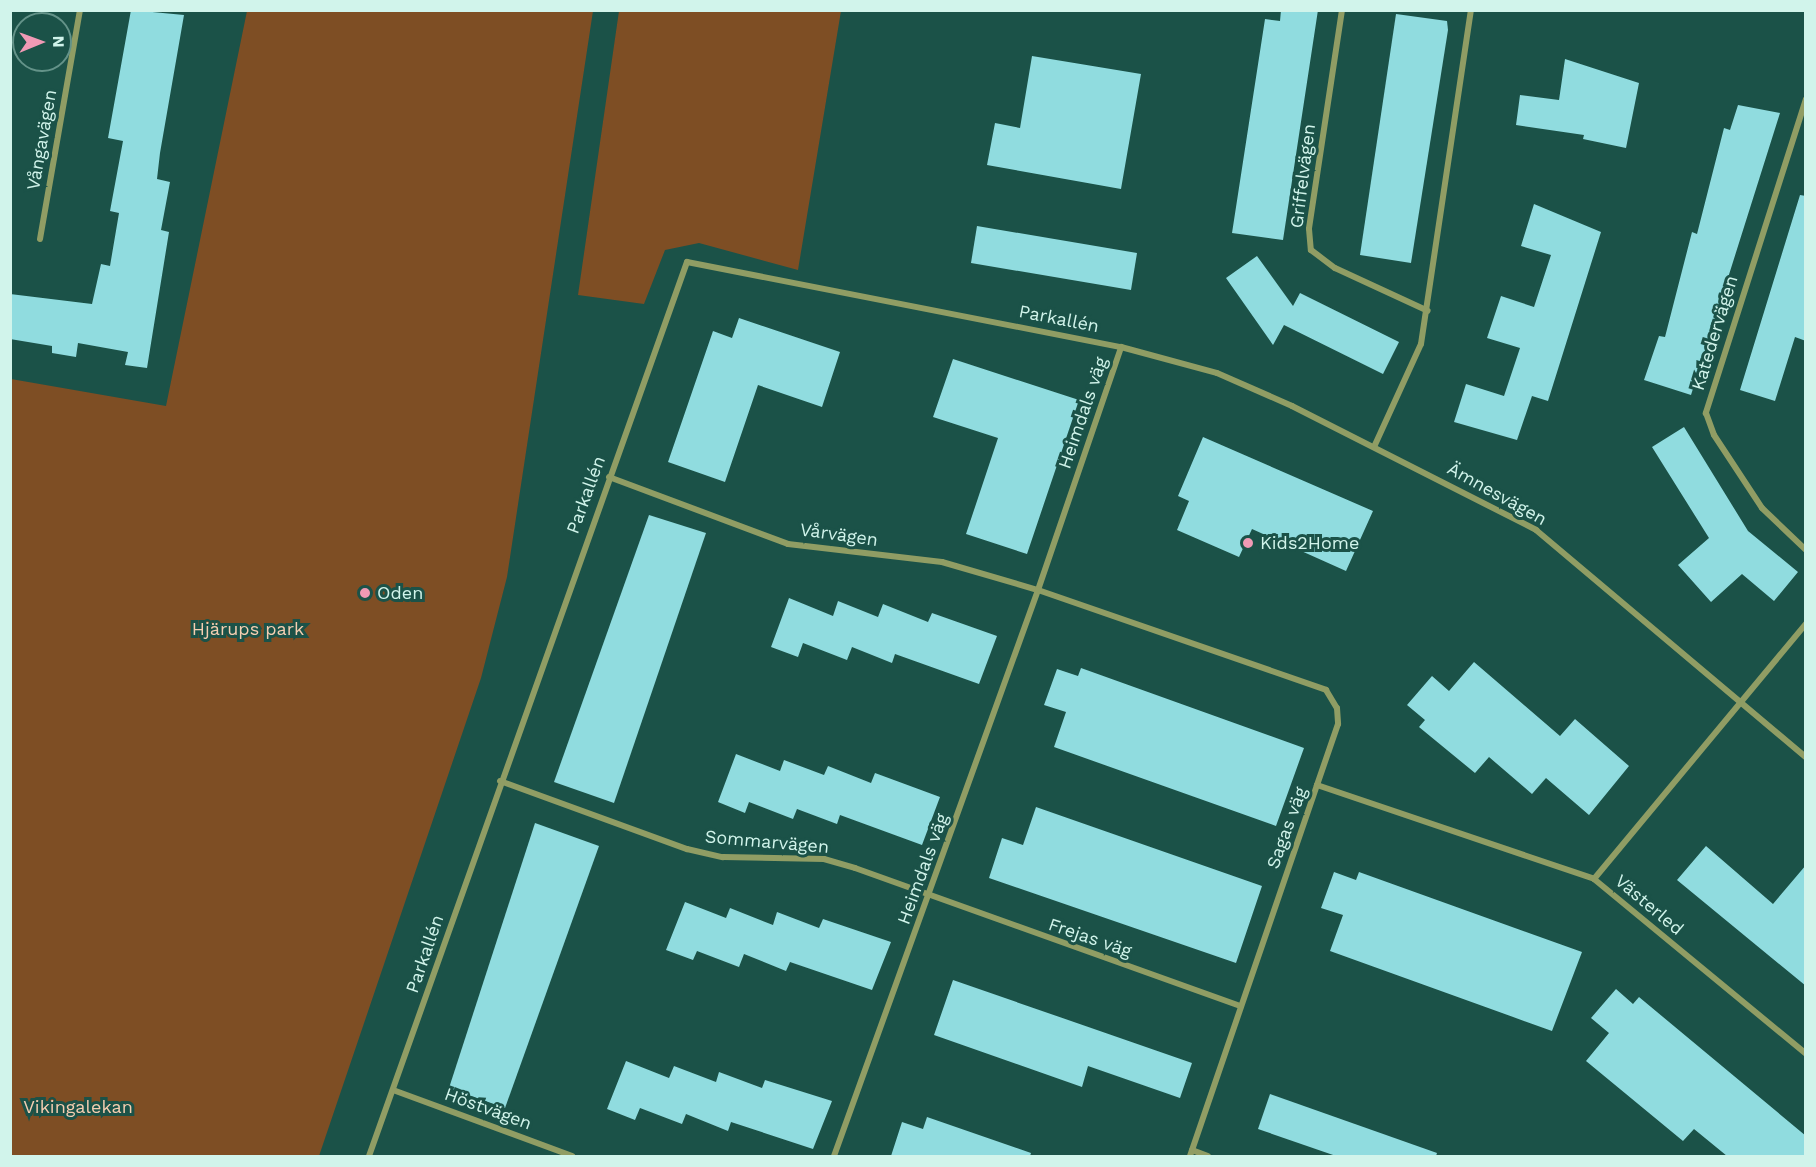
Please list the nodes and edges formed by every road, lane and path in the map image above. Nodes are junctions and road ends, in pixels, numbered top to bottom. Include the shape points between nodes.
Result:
1 (80, 10) edge
2 (1342, 10) edge
3 (1471, 10) edge
4 (1806, 99) edge
5 (40, 239) dead end
6 (1428, 310) junction
7 (1121, 347) junction
8 (1374, 447) junction
9 (609, 477) junction
10 (1806, 550) edge
11 (1038, 590) junction
12 (1806, 624) edge
13 (1741, 703) junction
14 (1806, 757) edge
15 (500, 781) junction
16 (1317, 785) junction
17 (1594, 879) junction
18 (929, 898) junction
19 (1241, 1006) junction
20 (1806, 1054) edge
21 (393, 1090) junction
22 (1191, 1154) edge
23 (369, 1156) edge
24 (572, 1156) edge
25 (834, 1156) edge
26 (1208, 1156) edge

1 - 5 street, Vångavägen
2 - 6 street, Griffelvägen via 1309,229 1311,250 1335,268
3 - 6 street
4 - 10 street, Katedervägen via 1706,413 1714,435 1762,508
6 - 8 street via 1421,344
7 - 8 street, Ämnesvägen via 1217,373
7 - 9 street, Parkallén via 687,262
7 - 11 street, Heimdals väg
8 - 13 street, Ämnesvägen via 1536,530
9 - 11 street, Vårvägen via 788,544 942,562
9 - 15 street, Parkallén
11 - 16 street via 1326,690 1337,708 1338,724
11 - 18 street, Heimdals väg
12 - 13 street, Västerled
13 - 14 street, Ämnesvägen
13 - 17 street, Västerled
15 - 18 street, Sommarvägen via 687,849 723,857 824,859
15 - 21 street, Parkallén
16 - 17 street, Sagas väg
16 - 19 street, Sagas väg
17 - 20 street, Västerled
18 - 19 street, Frejas väg
18 - 25 street, Heimdals väg
19 - 22 street, Sagas väg
21 - 23 street, Parkallén
21 - 24 street, Höstvägen
22 - 26 street

